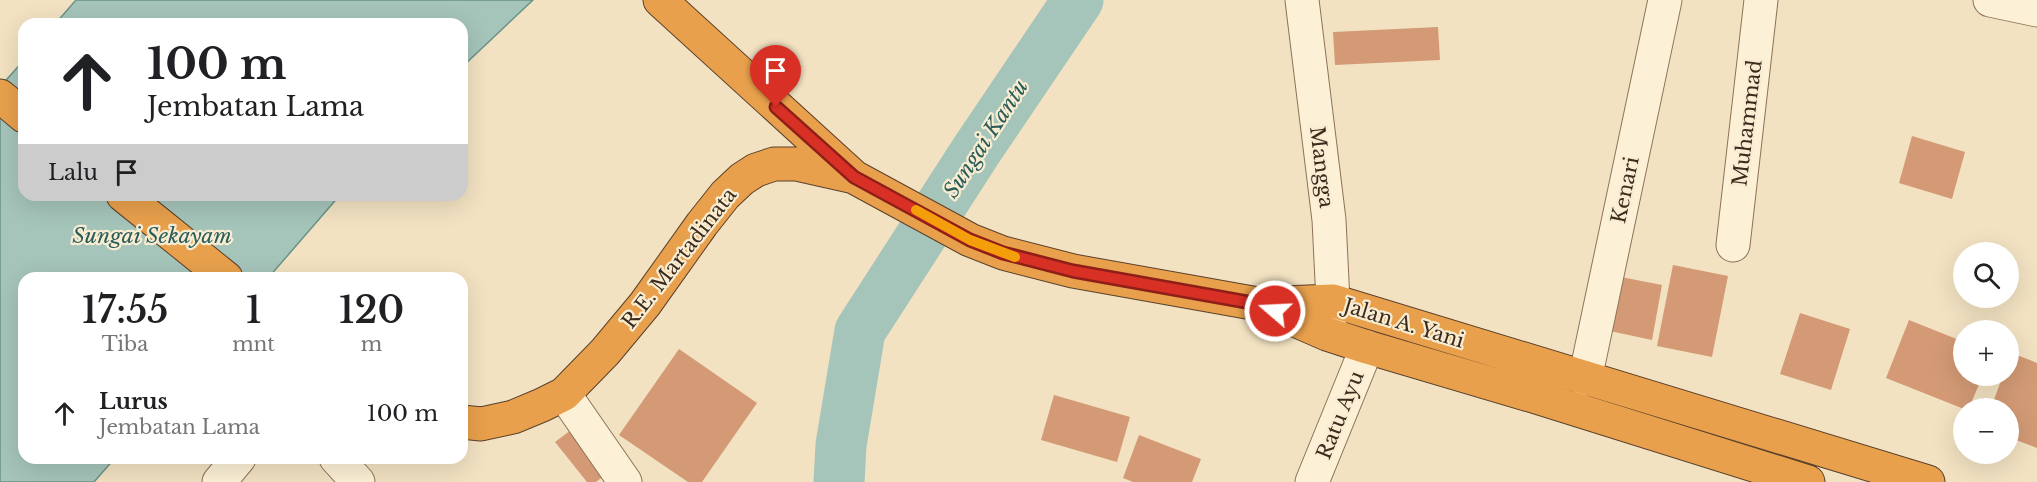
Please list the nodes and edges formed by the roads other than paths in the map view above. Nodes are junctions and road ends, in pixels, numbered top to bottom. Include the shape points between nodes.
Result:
1 (660, 0) edge
2 (1302, 0) edge
3 (1665, 0) edge
4 (1761, 0) edge
5 (1990, 0) edge
6 (2037, 10) edge
7 (0, 96) edge
8 (18, 111) edge
9 (854, 177) junction
10 (130, 201) edge
11 (1733, 245) dead end
12 (219, 272) edge
13 (1333, 301) junction
14 (1258, 304) junction
15 (1327, 334) junction
16 (1367, 347) junction
17 (1585, 379) junction
18 (564, 393) junction
19 (468, 423) edge
20 (234, 464) edge
21 (342, 464) edge
22 (219, 482) edge
23 (358, 482) edge
24 (625, 482) edge
25 (1312, 482) edge
26 (1808, 482) edge
27 (1928, 482) edge

1 - 9 highway
2 - 13 street, Mangga via 1329,220
3 - 17 street, Kenari
4 - 11 street, Muhammad
5 - 6 street
7 - 8 highway
9 - 14 highway, R.E. Martadinata via 970,240 1003,253 1073,271
9 - 18 highway, R.E. Martadinata via 796,164 774,164 742,179 702,224 645,304
10 - 12 highway
13 - 14 highway, Jalan A. Yani
13 - 15 street, Mangga
13 - 17 highway, Jalan A. Yani
14 - 15 highway, Jalan A. Yani
15 - 16 highway, Jalan A. Yani
16 - 25 street, Ratu Ayu
16 - 26 highway, Jalan A. Yani
17 - 27 highway, Jalan A. Yani
18 - 19 highway, R.E. Martadinata via 513,417
18 - 24 street
20 - 22 street
21 - 23 street

